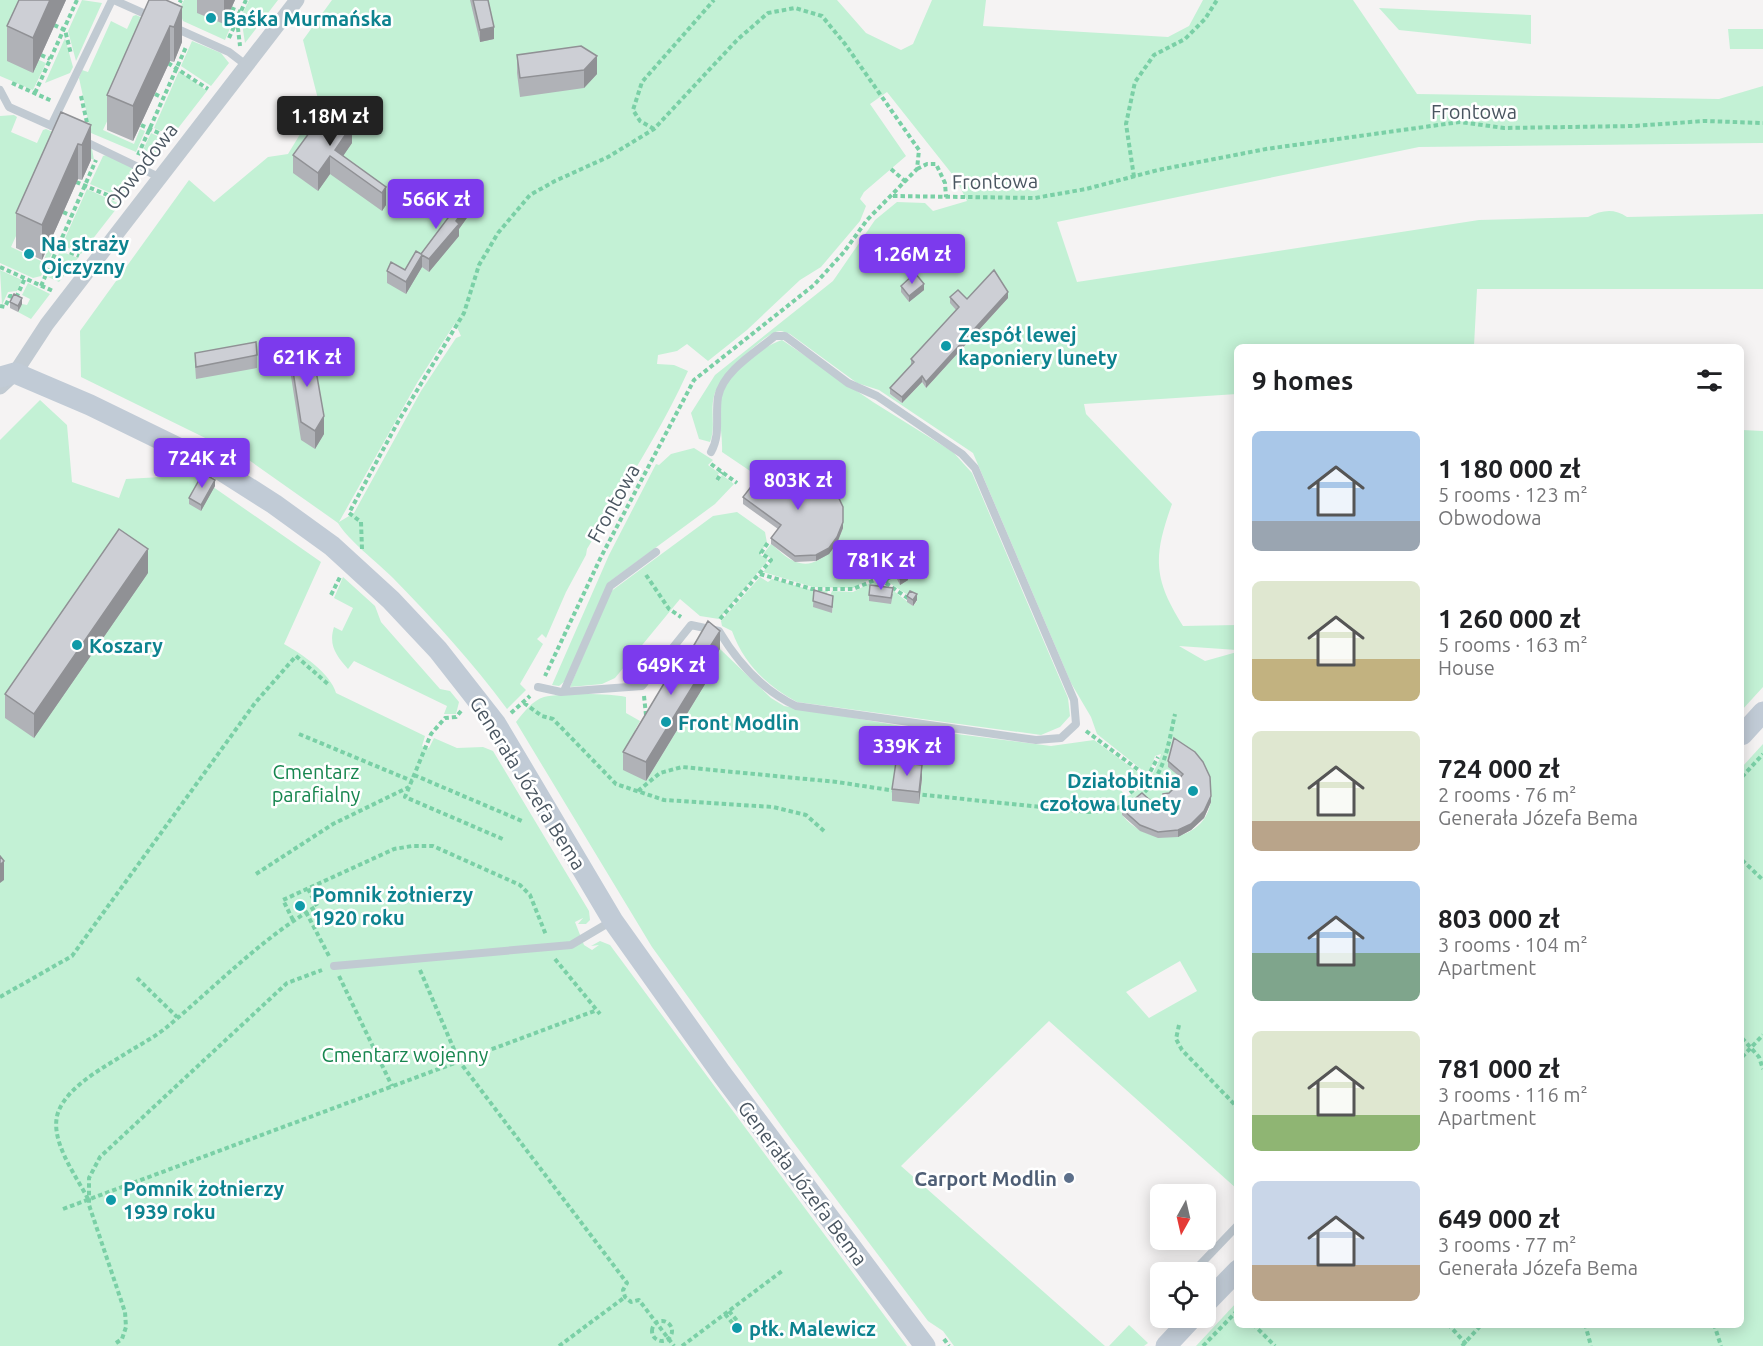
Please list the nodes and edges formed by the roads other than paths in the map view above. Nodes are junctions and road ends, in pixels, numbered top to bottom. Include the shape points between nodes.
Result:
1 (113, 0) edge
2 (297, 0) edge
3 (246, 65) junction
4 (0, 90) edge
5 (51, 126) junction
6 (159, 177) junction
7 (4, 376) edge
8 (711, 452) dead end
9 (656, 552) dead end
10 (538, 687) road end
11 (564, 692) junction
12 (1763, 712) edge
13 (1744, 733) edge
14 (613, 921) junction
15 (334, 966) road end
16 (1234, 1229) edge
17 (1203, 1262) edge
18 (1234, 1274) edge
19 (1216, 1293) edge
20 (1183, 1328) edge
21 (925, 1346) edge
22 (1166, 1346) edge

1 - 3 lane via 229,52
1 - 5 lane
2 - 3 street, Obwodowa
3 - 6 street, Obwodowa
4 - 5 lane via 9,107
5 - 6 lane
6 - 7 street, Obwodowa
7 - 14 street, Generała Józefa Bema via 90,405 211,464 332,546 438,650 496,724
8 - 11 lane via 718,440 718,395 726,379 775,336 785,336 848,383 877,396 962,454 975,468 1074,700 1076,724 1061,738 1036,740 796,706 772,694 732,653 719,631 691,625 642,686
9 - 11 lane via 610,586
10 - 11 lane
12 - 13 street
14 - 15 lane via 571,945
14 - 21 street, Generała Józefa Bema
16 - 17 lane
18 - 19 street
20 - 22 street

